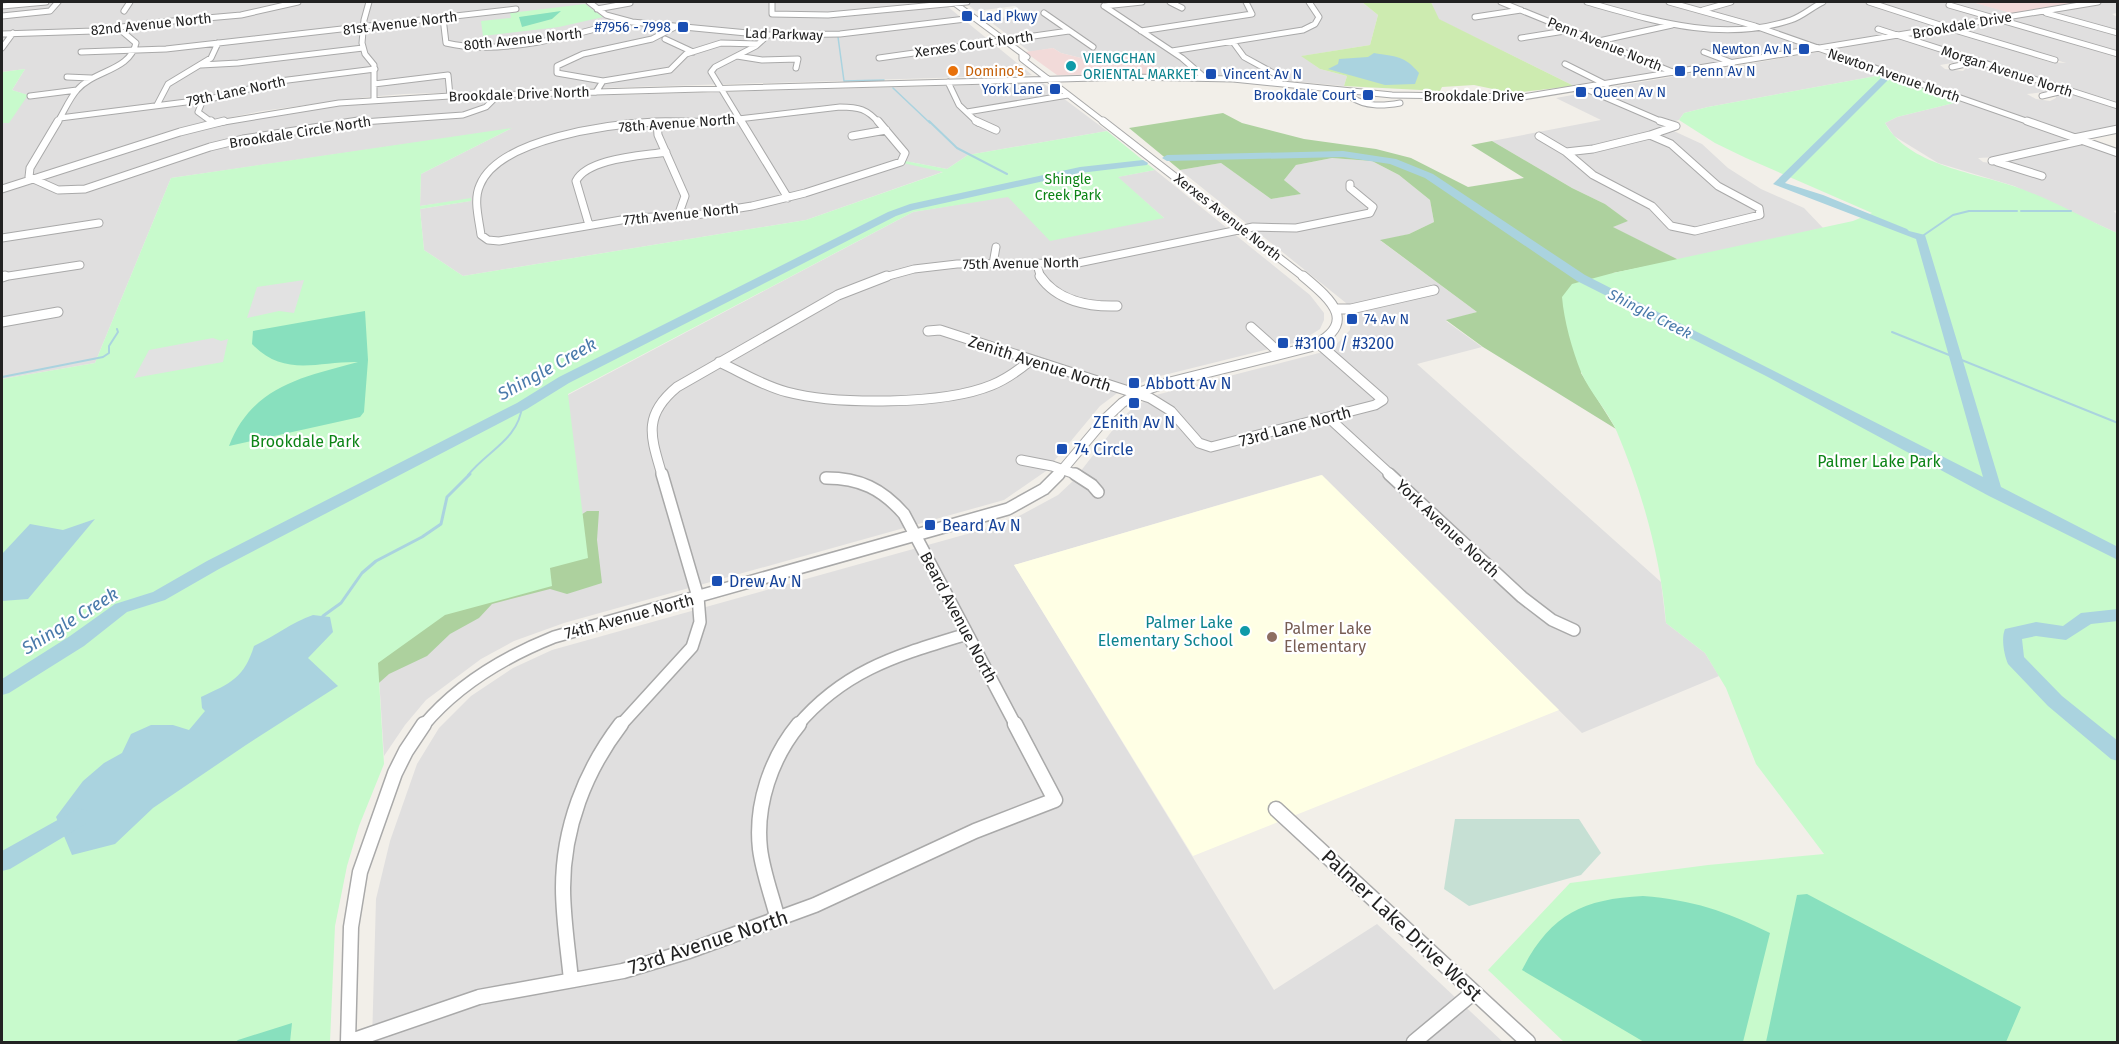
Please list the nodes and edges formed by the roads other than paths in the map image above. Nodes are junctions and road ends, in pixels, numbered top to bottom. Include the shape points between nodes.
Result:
1 (46, 2) edge
2 (58, 2) edge
3 (129, 2) edge
4 (298, 2) edge
5 (369, 2) edge
6 (589, 2) edge
7 (772, 2) edge
8 (885, 2) edge
9 (954, 2) edge
10 (967, 2) edge
11 (1142, 2) edge
12 (1170, 2) edge
13 (1246, 2) edge
14 (1309, 2) edge
15 (1501, 2) edge
16 (1587, 2) edge
17 (1669, 2) edge
18 (1731, 2) edge
19 (1823, 2) edge
20 (1869, 2) edge
21 (2098, 2) edge
22 (630, 3) dead end
23 (1949, 5) dead end
24 (2, 6) edge
25 (827, 7) dead end
26 (893, 8) junction
27 (1182, 8) dead end
28 (1612, 8) junction
29 (516, 9) dead end
30 (597, 9) junction
31 (1522, 10) junction
32 (1703, 10) junction
33 (124, 11) dead end
34 (1602, 11) dead end
35 (2041, 11) junction
36 (1044, 13) dead end
37 (828, 15) junction
38 (2, 16) edge
39 (1475, 17) dead end
40 (443, 18) junction
41 (974, 18) junction
42 (1996, 19) junction
43 (624, 21) junction
44 (1672, 25) junction
45 (117, 27) junction
46 (363, 27) junction
47 (675, 27) junction
48 (1946, 27) junction
49 (285, 28) dead end
50 (1760, 28) junction
51 (1878, 29) dead end
52 (1571, 30) junction
53 (1070, 31) junction
54 (1141, 31) junction
55 (13, 33) junction
56 (2118, 33) edge
57 (2, 34) edge
58 (768, 35) junction
59 (283, 36) junction
60 (1897, 36) junction
61 (1521, 38) dead end
62 (665, 39) dead end
63 (1002, 40) junction
64 (1597, 41) junction
65 (1233, 42) junction
66 (218, 43) junction
67 (758, 44) junction
68 (1093, 47) dead end
69 (2, 48) edge
70 (363, 48) junction
71 (1818, 49) junction
72 (135, 51) junction
73 (693, 51) junction
74 (1172, 51) junction
75 (81, 52) dead end
76 (1704, 52) dead end
77 (2118, 54) edge
78 (1022, 55) junction
79 (737, 56) junction
80 (879, 58) dead end
81 (2055, 60) dead end
82 (1978, 62) junction
83 (1734, 63) junction
84 (1565, 64) dead end
85 (201, 65) junction
86 (1952, 67) dead end
87 (796, 68) dead end
88 (375, 69) junction
89 (1676, 73) junction
90 (67, 76) dead end
91 (93, 78) junction
92 (1205, 78) junction
93 (1047, 79) junction
94 (1056, 79) junction
95 (603, 81) junction
96 (948, 82) junction
97 (1278, 83) junction
98 (374, 84) junction
99 (1607, 85) junction
100 (1586, 88) junction
101 (720, 89) junction
102 (77, 90) junction
103 (2067, 90) junction
104 (596, 92) junction
105 (1377, 94) junction
106 (498, 95) junction
107 (1068, 95) junction
108 (30, 96) dead end
109 (450, 96) junction
110 (2042, 96) dead end
111 (854, 97) dead end
112 (1351, 97) dead end
113 (202, 100) junction
114 (374, 100) junction
115 (1400, 103) dead end
116 (157, 105) junction
117 (1374, 105) junction
118 (853, 106) junction
119 (2118, 106) edge
120 (967, 112) junction
121 (60, 118) junction
122 (739, 119) junction
123 (657, 122) junction
124 (213, 123) junction
125 (1115, 128) junction
126 (2118, 129) edge
127 (886, 130) junction
128 (996, 130) dead end
129 (1650, 135) junction
130 (852, 136) dead end
131 (1539, 136) dead end
132 (2073, 138) junction
133 (2081, 141) junction
134 (666, 152) junction
135 (1566, 152) junction
136 (2118, 153) edge
137 (2042, 176) dead end
138 (33, 180) junction
139 (1350, 184) dead end
140 (2, 189) edge
141 (788, 198) junction
142 (678, 216) junction
143 (99, 223) dead end
144 (590, 225) junction
145 (1243, 229) junction
146 (2, 238) edge
147 (488, 240) joint
148 (996, 247) dead end
149 (1147, 249) junction
150 (1156, 258) dead end
151 (993, 264) junction
152 (80, 265) dead end
153 (1037, 265) junction
154 (2, 278) edge
155 (1434, 290) dead end
156 (1117, 306) dead end
157 (1338, 309) junction
158 (58, 312) dead end
159 (2, 322) edge
160 (1251, 327) dead end
161 (928, 331) dead end
162 (1318, 343) junction
163 (1281, 354) junction
164 (1031, 360) junction
165 (720, 362) junction
166 (1136, 394) junction
167 (1329, 418) junction
168 (1206, 446) joint
169 (1021, 460) dead end
170 (1063, 470) junction
171 (826, 478) dead end
172 (1098, 492) dead end
173 (917, 537) junction
174 (698, 597) junction
175 (1574, 630) dead end
176 (967, 634) junction
177 (1055, 800) joint
178 (1276, 809) dead end
179 (778, 920) junction
180 (572, 980) junction
181 (1474, 992) junction
182 (348, 1042) edge
183 (1414, 1042) edge
184 (1528, 1042) edge

1 - 24 street
2 - 38 street via 50,12
3 - 33 street
4 - 45 street, 82nd Avenue North via 223,18
5 - 46 street
6 - 30 street, Lad Parkway
7 - 37 street via 772,14
8 - 26 street
9 - 10 street
9 - 26 street
9 - 41 street, Xerxes Avenue North
11 - 54 street via 1104,6
12 - 27 street
13 - 54 street via 1252,14
14 - 65 street via 1319,17 1310,27
15 - 31 street, Penn Avenue North
16 - 28 street
17 - 32 street, Newton Avenue North
18 - 32 street
19 - 50 street via 1798,18
20 - 48 street
21 - 35 street, Brookdale Drive
22 - 30 street
23 - 42 street
25 - 37 street
26 - 37 street
28 - 34 street
28 - 44 street
29 - 40 street, 81st Avenue North
30 - 43 street, Lad Parkway
31 - 39 street
31 - 52 street, Penn Avenue North
32 - 50 street, Newton Avenue North
35 - 42 street, Brookdale Drive
35 - 56 street
36 - 53 street, Xerxes Court North
40 - 43 street, 80th Avenue North via 445,40 455,46 574,35
40 - 46 street, 81st Avenue North
41 - 58 street, Lad Parkway via 858,33
41 - 63 street, Xerxes Avenue North
42 - 48 street, Brookdale Drive
42 - 77 street
43 - 47 street, Lad Parkway
44 - 50 street via 1715,32
44 - 64 street
45 - 55 street, 82nd Avenue North via 85,32
45 - 72 street via 136,43
46 - 59 street, 81st Avenue North
46 - 70 street
47 - 58 street, Lad Parkway
47 - 95 street via 642,42 583,54 557,66 556,70 564,74
48 - 60 street, Brookdale Drive
48 - 81 street
49 - 59 street
50 - 71 street, Newton Avenue North
51 - 60 street, Brookdale Drive
52 - 61 street
52 - 64 street, Penn Avenue North
53 - 63 street, Xerxes Court North
53 - 68 street, Xerxes Court North
54 - 74 street
55 - 57 street, 82nd Avenue North
55 - 69 street
58 - 67 street
59 - 66 street, 81st Avenue North
60 - 71 street, Brookdale Drive
60 - 82 street, Morgan Avenue North
62 - 73 street
63 - 78 street, Xerxes Avenue North
63 - 80 street, Xerxes Court North
64 - 89 street, Penn Avenue North
65 - 74 street
65 - 97 street via 1250,62 1277,75
66 - 72 street, 81st Avenue North
66 - 85 street via 213,56
67 - 73 street via 726,42
67 - 79 street
70 - 85 street
70 - 88 street
71 - 83 street, Brookdale Drive
71 - 132 street, Newton Avenue North
72 - 75 street, 81st Avenue North
72 - 91 street via 116,67
73 - 95 street via 670,70
74 - 92 street
76 - 83 street
78 - 93 street, Xerxes Avenue North
78 - 94 street, Xerxes Avenue North
79 - 87 street via 798,59
79 - 101 street via 712,69
82 - 86 street
82 - 103 street, Morgan Avenue North
83 - 89 street, Brookdale Drive
84 - 99 street
85 - 116 street via 168,84
88 - 98 street
88 - 113 street, 79th Lane North via 280,81
89 - 99 street, Brookdale Drive
90 - 91 street
91 - 102 street
92 - 94 street, Brookdale Drive
92 - 97 street, Brookdale Drive
93 - 94 street, Brookdale Drive
93 - 96 street, Brookdale Drive North
93 - 107 street, Xerxes Avenue North
94 - 125 street, Xerxes Avenue North
95 - 104 street
96 - 101 street, Brookdale Drive North
96 - 120 street via 951,96
97 - 105 street, Brookdale Drive
98 - 109 street via 448,75
98 - 114 street
99 - 100 street, Brookdale Drive
100 - 105 street, Brookdale Drive via 1523,98
100 - 129 street via 1676,126
101 - 104 street, Brookdale Drive North
101 - 122 street
102 - 108 street
102 - 121 street
103 - 110 street
103 - 119 street, Morgan Avenue North
104 - 106 street, Brookdale Drive North
105 - 117 street
106 - 109 street, Brookdale Drive North
106 - 138 street, Brookdale Circle North via 486,107 463,115 341,123 237,140 85,189 58,190
107 - 120 street
107 - 125 street, Xerxes Avenue North
109 - 114 street, Brookdale Drive North
111 - 118 street
112 - 117 street
113 - 116 street, 79th Lane North
113 - 124 street via 198,112
114 - 124 street, Brookdale Drive North
115 - 117 street
116 - 121 street, 79th Lane North
118 - 122 street, 78th Avenue North
118 - 127 street via 867,109
120 - 128 street via 984,127
121 - 138 street via 30,168 29,177
122 - 123 street, 78th Avenue North
122 - 141 street
123 - 134 street via 656,130
123 - 147 street, 78th Avenue North via 582,132 538,144 499,163 480,183 477,197 481,235
124 - 138 street, Brookdale Drive North
125 - 145 street, Xerxes Avenue North
126 - 132 street
127 - 130 street
127 - 141 street, 77th Avenue North via 904,153 904,159
129 - 135 street
129 - 135 street via 1671,144 1718,186 1759,208 1760,215 1695,231 1671,226 1652,206 1599,179
131 - 135 street
132 - 133 street, Newton Avenue North
133 - 136 street, Newton Avenue North
133 - 137 street via 1992,161
134 - 142 street via 685,196
134 - 144 street via 600,163 580,173 576,181
138 - 140 street, Brookdale Drive North
139 - 145 street, 75th Avenue North via 1373,210 1296,228
141 - 142 street, 77th Avenue North
142 - 144 street, 77th Avenue North
143 - 146 street
144 - 147 street, 77th Avenue North
145 - 149 street, 75th Avenue North
145 - 157 street, Xerxes Avenue North
148 - 151 street
149 - 150 street
149 - 153 street, 75th Avenue North via 1078,263
151 - 153 street, 75th Avenue North
151 - 165 street, 75th Avenue North via 936,266 874,280 838,295
152 - 154 street
153 - 156 street via 1041,282 1056,293 1103,308
155 - 157 street
157 - 162 street, 74th Avenue North via 1336,329
158 - 159 street
160 - 163 street
161 - 164 street, Zenith Avenue North via 940,330
162 - 163 street, 74th Avenue North
162 - 167 street, 73rd Lane North via 1383,400
163 - 166 street, 74th Avenue North
164 - 165 street via 1014,374 985,388 902,400 794,393
164 - 166 street, Zenith Avenue North
165 - 174 street, 75th Avenue North via 666,396 650,427
166 - 168 street, Zenith Avenue North via 1165,407
166 - 170 street, 74th Avenue North via 1106,418
167 - 168 street, 73rd Lane North via 1220,446
167 - 175 street, York Avenue North via 1522,597 1552,620
169 - 170 street
170 - 172 street via 1089,481
170 - 173 street, 74th Avenue North via 1044,489 1020,504
171 - 173 street, Beard Avenue North via 848,477 881,491 904,514
173 - 174 street, 74th Avenue North
173 - 176 street, Beard Avenue North
174 - 180 street, 75th Avenue North via 701,621 692,647 622,723 603,750 575,810 563,876
174 - 182 street, 74th Avenue North via 527,647 452,696 422,728 400,764 359,872 351,928
176 - 177 street, Beard Avenue North
176 - 179 street via 899,655 855,675 831,692 791,733 765,782 760,809 759,837
177 - 179 street, 73rd Avenue North via 975,831
178 - 181 street, Palmer Lake Drive West
179 - 180 street, 73rd Avenue North via 623,971
180 - 182 street, 73rd Avenue North via 479,997
181 - 183 street
181 - 184 street, Palmer Lake Drive West

